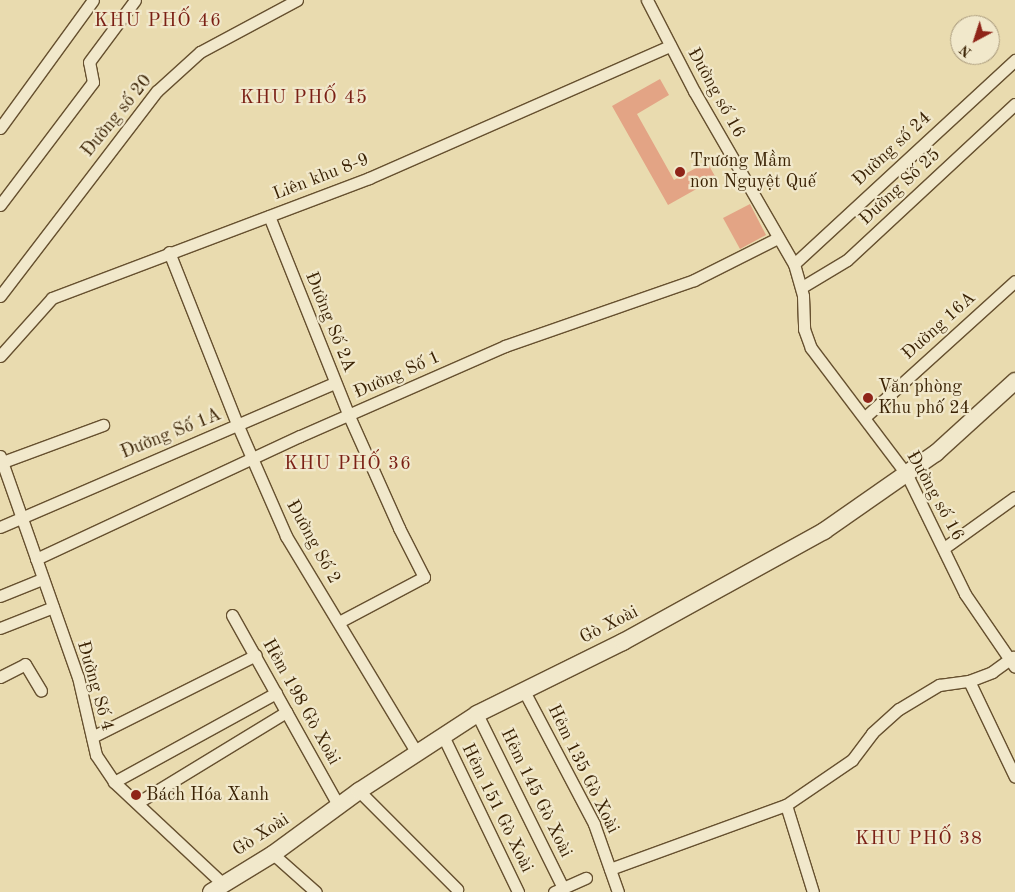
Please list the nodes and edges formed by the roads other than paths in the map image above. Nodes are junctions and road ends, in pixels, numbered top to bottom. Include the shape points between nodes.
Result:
1 (93, 0) edge
2 (135, 0) edge
3 (297, 0) edge
4 (647, 0) edge
5 (670, 46) junction
6 (1015, 60) edge
7 (1015, 104) edge
8 (0, 128) edge
9 (0, 205) edge
10 (268, 216) junction
11 (778, 238) junction
12 (169, 252) junction
13 (794, 264) junction
14 (1015, 281) edge
15 (802, 287) junction
16 (0, 296) edge
17 (0, 356) edge
18 (1015, 381) edge
19 (335, 383) junction
20 (349, 416) junction
21 (865, 417) junction
22 (103, 425) dead end
23 (238, 426) junction
24 (252, 458) junction
25 (1, 461) edge
26 (907, 475) junction
27 (1015, 497) edge
28 (20, 518) junction
29 (0, 527) edge
30 (944, 548) junction
31 (36, 559) junction
32 (42, 579) junction
33 (0, 596) edge
34 (53, 607) junction
35 (232, 615) dead end
36 (339, 622) junction
37 (0, 628) edge
38 (256, 655) junction
39 (1013, 661) edge
40 (0, 676) edge
41 (970, 681) junction
42 (41, 691) dead end
43 (524, 691) junction
44 (276, 693) junction
45 (286, 712) junction
46 (477, 714) junction
47 (92, 737) junction
48 (444, 738) junction
49 (417, 753) junction
50 (1015, 777) edge
51 (114, 782) junction
52 (359, 791) junction
53 (137, 803) junction
54 (786, 805) junction
55 (338, 806) junction
56 (273, 854) junction
57 (610, 869) junction
58 (586, 878) dead end
59 (217, 888) edge
60 (457, 889) dead end
61 (558, 890) edge
62 (316, 892) edge
63 (518, 892) edge
64 (618, 892) edge
65 (813, 892) edge

1 - 8 street
2 - 9 street via 90,62 93,82
3 - 16 street, Đường số 20 via 200,52 157,90
4 - 5 street, Đường số 16
5 - 10 street, Liên khu 8-9 via 386,171
5 - 11 street, Đường số 16
6 - 13 street, Đường số 24
7 - 15 street, Đường Số 25 via 847,260
10 - 12 street, Liên khu 8-9
10 - 19 street, Đường Số 2A
11 - 13 street, Đường số 16
11 - 20 street, Đường Số 1 via 694,280 505,346
12 - 17 street, Liên khu 8-9 via 52,298
12 - 23 street, Đường Số 2
13 - 15 street, Đường số 16
14 - 21 street, Đường 16A
15 - 21 street, Đường số 16 via 803,320 809,342
18 - 26 street, Gò Xoài
19 - 20 street, Đường Số 2A
19 - 23 street, Đường Số 1A
20 - 24 street, Đường Số 1
20 - 36 street, Đường Số 2A via 424,577
21 - 26 street, Đường số 16
22 - 25 street
23 - 24 street, Đường Số 2
23 - 28 street, Đường Số 1A
24 - 31 street, Đường Số 1
24 - 36 street, Đường Số 2 via 286,536
25 - 28 street, Đường Số 4
26 - 30 street, Đường số 16
26 - 43 street, Gò Xoài via 762,567
27 - 30 street
28 - 29 street, Đường Số 1A
28 - 31 street, Đường Số 4
30 - 39 street, Đường số 16 via 965,594
31 - 32 street, Đường Số 4
32 - 33 street
32 - 34 street, Đường Số 4
34 - 37 street
34 - 47 street, Đường Số 4 via 78,677
35 - 38 street, Hẻm 198 Gò Xoài
36 - 49 street, Đường Số 2
38 - 44 street, Hẻm 198 Gò Xoài
38 - 47 street
39 - 41 street
40 - 42 street via 26,664
41 - 50 street
41 - 54 street via 939,685 899,709 872,733 852,760
43 - 46 street, Gò Xoài
43 - 57 street, Hẻm 135 Gò Xoài via 594,824
44 - 45 street, Hẻm 198 Gò Xoài
44 - 51 street
45 - 53 street
45 - 55 street, Hẻm 198 Gò Xoài
46 - 48 street, Gò Xoài
46 - 61 street, Hẻm 145 Gò Xoài
47 - 51 street, Đường Số 4 via 96,755
48 - 49 street, Gò Xoài
48 - 63 street, Hẻm 151 Gò Xoài
49 - 52 street, Gò Xoài
51 - 53 street, Đường Số 4
52 - 55 street, Gò Xoài
52 - 60 street
53 - 59 street, Đường Số 4
54 - 57 street
54 - 65 street
55 - 56 street, Gò Xoài
56 - 59 street, Gò Xoài
56 - 62 street
57 - 64 street, Hẻm 135 Gò Xoài
58 - 61 street

